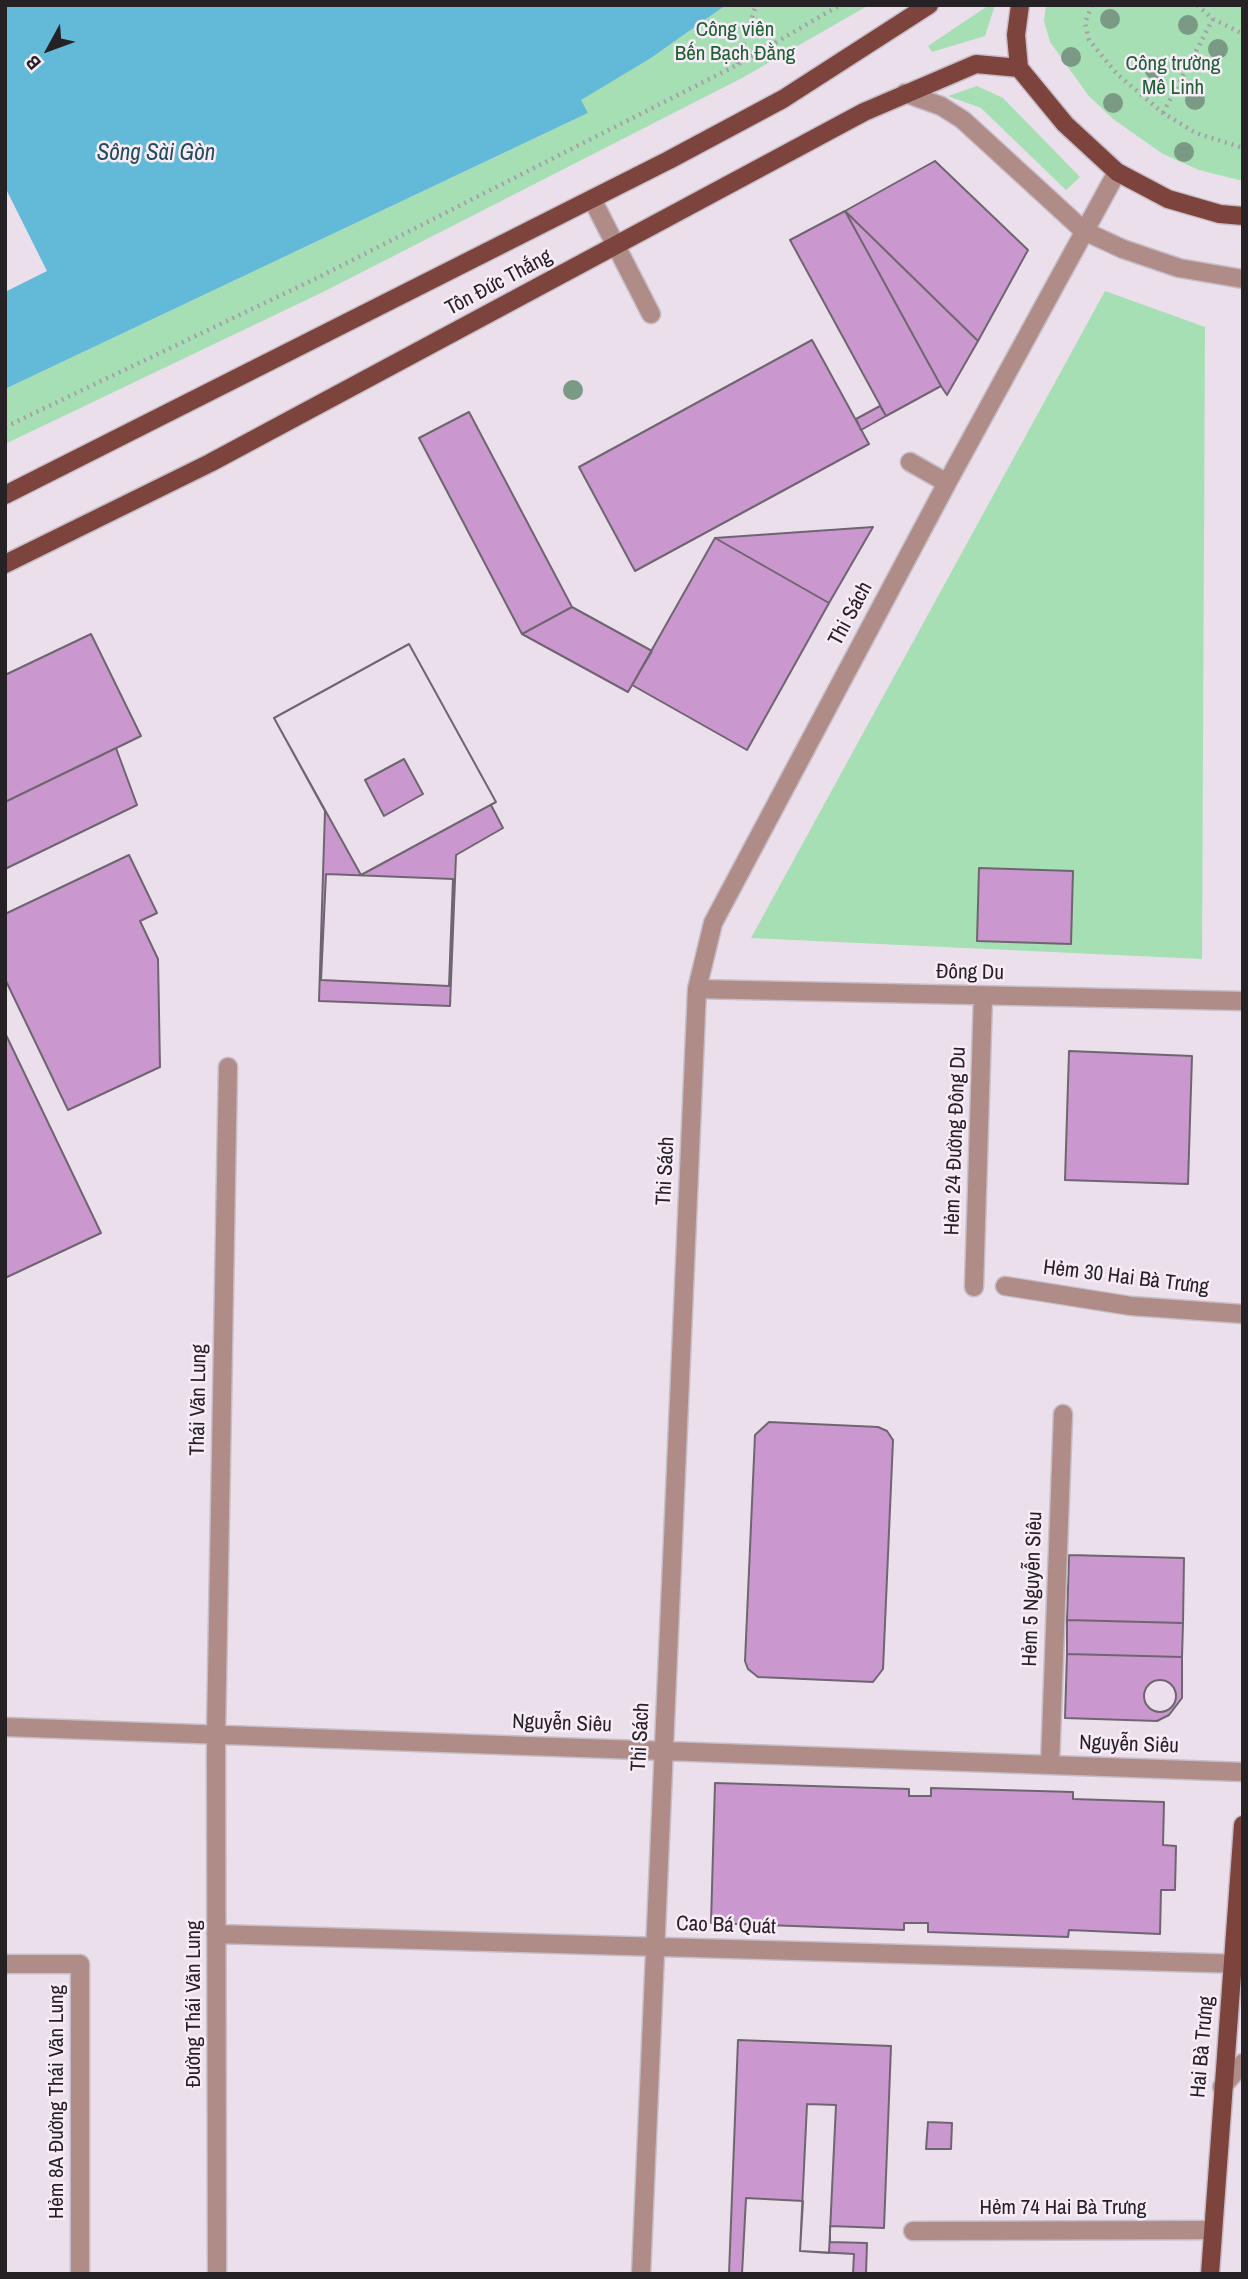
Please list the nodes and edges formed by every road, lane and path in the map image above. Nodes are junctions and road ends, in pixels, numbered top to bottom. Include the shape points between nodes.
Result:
1 (756, 5) edge
2 (840, 5) edge
3 (929, 5) edge
4 (1020, 5) edge
5 (1092, 5) edge
6 (1197, 5) edge
7 (1213, 19) junction
8 (1243, 34) edge
9 (737, 65) junction
10 (1019, 68) junction
11 (905, 93) junction
12 (1163, 113) junction
13 (1243, 148) edge
14 (1117, 172) junction
15 (592, 199) junction
16 (1243, 216) edge
17 (1084, 231) junction
18 (616, 246) junction
19 (1243, 279) edge
20 (651, 314) dead end
21 (5, 427) edge
22 (910, 462) dead end
23 (947, 483) junction
24 (5, 495) edge
25 (5, 564) edge
26 (696, 989) junction
27 (983, 996) junction
28 (1243, 1001) edge
29 (228, 1068) dead end
30 (1005, 1286) dead end
31 (974, 1287) dead end
32 (1243, 1314) edge
33 (1063, 1415) dead end
34 (5, 1727) edge
35 (216, 1734) junction
36 (663, 1750) junction
37 (1049, 1765) junction
38 (1243, 1772) edge
39 (1243, 1825) edge
40 (216, 1934) junction
41 (654, 1946) junction
42 (5, 1964) edge
43 (1239, 1964) edge
44 (1243, 2063) edge
45 (1222, 2087) junction
46 (1213, 2230) junction
47 (913, 2231) dead end
48 (79, 2274) edge
49 (217, 2274) edge
50 (641, 2274) edge
51 (1210, 2274) edge

1 - 9 path
2 - 9 path
3 - 15 main road, Tôn Đức Thắng via 783,99
4 - 10 main road via 1016,35
5 - 12 path via 1085,23 1089,40 1117,74
6 - 7 path
7 - 8 path
7 - 12 path
9 - 21 path via 318,277
10 - 11 main road, Tôn Đức Thắng via 976,64
10 - 14 main road via 1065,124
11 - 17 street via 963,120
11 - 18 main road, Tôn Đức Thắng
12 - 13 path via 1196,133
14 - 16 main road via 1168,200
14 - 17 street, Thi Sách
15 - 18 street
15 - 24 main road, Tôn Đức Thắng
17 - 19 street via 1179,268
17 - 23 street, Thi Sách
18 - 20 street
18 - 25 main road, Tôn Đức Thắng via 210,463
22 - 23 street
23 - 26 street, Thi Sách via 713,923
26 - 27 street, Đông Du
26 - 36 street, Thi Sách
27 - 28 street, Đông Du
27 - 31 street, Hẻm 24 Đường Đông Du
29 - 35 street, Thái Văn Lung
30 - 32 street, Hẻm 30 Hai Bà Trưng via 1131,1306
33 - 37 street, Hẻm 5 Nguyễn Siêu
34 - 35 street, Nguyễn Siêu
35 - 36 street, Nguyễn Siêu
35 - 40 street, Đường Thái Văn Lung
36 - 37 street, Nguyễn Siêu
36 - 41 street, Thi Sách
37 - 38 street, Nguyễn Siêu
39 - 43 main road, Hai Bà Trưng
40 - 41 street, Cao Bá Quát
40 - 49 street, Đường Thái Văn Lung
41 - 43 street, Cao Bá Quát
41 - 50 street, Thi Sách
42 - 48 street, Hẻm 8A Đường Thái Văn Lung via 80,1964
43 - 45 main road, Hai Bà Trưng
44 - 45 street
45 - 46 main road, Hai Bà Trưng
46 - 47 street, Hẻm 74 Hai Bà Trưng
46 - 51 main road, Hai Bà Trưng

